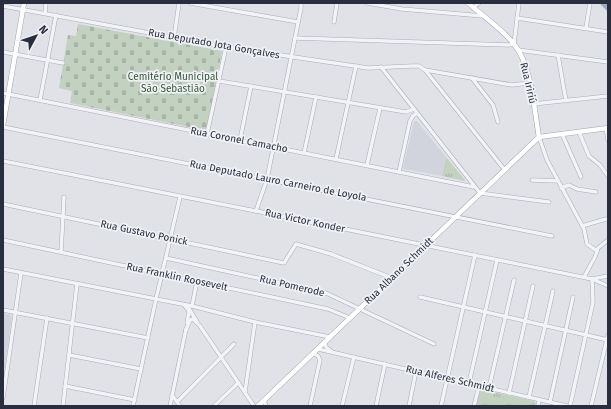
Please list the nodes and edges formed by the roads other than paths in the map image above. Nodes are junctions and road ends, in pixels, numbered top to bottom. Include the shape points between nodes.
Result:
1 (24, 3) edge
2 (46, 3) edge
3 (179, 3) edge
4 (190, 3) edge
5 (301, 3) edge
6 (337, 3) edge
7 (367, 3) edge
8 (468, 3) edge
9 (479, 3) edge
10 (520, 3) edge
11 (590, 3) edge
12 (3, 6) edge
13 (474, 8) junction
14 (23, 9) junction
15 (44, 13) junction
16 (56, 15) junction
17 (483, 16) junction
18 (517, 18) junction
19 (298, 22) junction
20 (334, 22) dead end
21 (586, 28) junction
22 (608, 32) edge
23 (174, 38) junction
24 (295, 38) junction
25 (514, 44) junction
26 (226, 47) junction
27 (518, 50) junction
28 (3, 52) edge
29 (15, 54) junction
30 (558, 55) junction
31 (291, 57) junction
32 (48, 60) junction
33 (608, 62) edge
34 (63, 63) dead end
35 (356, 66) junction
36 (381, 67) junction
37 (425, 70) junction
38 (472, 78) junction
39 (219, 81) junction
40 (530, 83) junction
41 (251, 86) junction
42 (284, 92) junction
43 (6, 93) edge
44 (608, 96) edge
45 (316, 97) junction
46 (40, 100) junction
47 (566, 101) junction
48 (348, 102) junction
49 (533, 104) junction
50 (380, 108) junction
51 (414, 109) junction
52 (417, 113) junction
53 (498, 122) dead end
54 (3, 126) edge
55 (607, 128) edge
56 (579, 132) junction
57 (207, 134) junction
58 (562, 134) junction
59 (539, 137) junction
60 (240, 140) junction
61 (608, 140) edge
62 (273, 147) junction
63 (304, 153) junction
64 (336, 159) junction
65 (3, 161) edge
66 (367, 165) junction
67 (504, 170) junction
68 (399, 172) junction
69 (608, 176) edge
70 (581, 177) dead end
71 (266, 179) junction
72 (532, 180) dead end
73 (558, 181) junction
74 (474, 187) junction
75 (561, 188) junction
76 (596, 192) dead end
77 (480, 193) junction
78 (64, 197) dead end
79 (180, 197) junction
80 (549, 202) dead end
81 (3, 204) edge
82 (256, 211) junction
83 (63, 216) junction
84 (456, 217) junction
85 (606, 218) dead end
86 (582, 226) junction
87 (552, 236) dead end
88 (170, 239) junction
89 (3, 240) edge
90 (608, 240) edge
91 (426, 245) junction
92 (597, 251) junction
93 (61, 252) junction
94 (475, 255) junction
95 (166, 258) junction
96 (497, 260) junction
97 (3, 270) edge
98 (21, 273) junction
99 (162, 274) junction
100 (607, 276) edge
101 (584, 277) junction
102 (392, 278) junction
103 (592, 279) junction
104 (514, 280) dead end
105 (196, 281) junction
106 (77, 284) junction
107 (533, 286) dead end
108 (608, 286) edge
109 (553, 291) dead end
110 (420, 297) dead end
111 (573, 297) dead end
112 (156, 299) junction
113 (184, 304) junction
114 (192, 306) junction
115 (464, 307) junction
116 (200, 308) junction
117 (3, 310) edge
118 (359, 310) junction
119 (15, 312) junction
120 (190, 312) junction
121 (485, 312) junction
122 (505, 317) junction
123 (47, 318) junction
124 (350, 318) junction
125 (525, 321) junction
126 (255, 322) junction
127 (72, 323) junction
128 (200, 326) junction
129 (546, 326) junction
130 (186, 330) junction
131 (566, 331) junction
132 (608, 335) edge
133 (586, 336) junction
134 (330, 337) junction
135 (148, 338) junction
136 (607, 340) edge
137 (325, 342) junction
138 (234, 344) dead end
139 (434, 344) dead end
140 (318, 349) junction
141 (332, 352) junction
142 (313, 353) junction
143 (68, 355) junction
144 (354, 357) junction
145 (221, 358) junction
146 (385, 364) junction
147 (141, 369) junction
148 (416, 371) junction
149 (448, 378) junction
150 (238, 383) junction
151 (469, 383) junction
152 (65, 386) junction
153 (479, 386) junction
154 (489, 388) junction
155 (245, 392) junction
156 (509, 393) junction
157 (172, 395) junction
158 (529, 397) junction
159 (3, 398) edge
160 (135, 400) junction
161 (264, 400) junction
162 (539, 400) junction
163 (177, 402) junction
164 (550, 402) junction
165 (34, 406) edge
166 (63, 406) edge
167 (133, 406) edge
168 (170, 406) edge
169 (180, 406) edge
170 (214, 406) edge
171 (254, 406) edge
172 (258, 406) edge
173 (266, 406) edge
174 (310, 406) edge
175 (342, 406) edge
176 (376, 406) edge
177 (409, 406) edge
178 (441, 406) edge
179 (474, 406) edge
180 (538, 406) edge
181 (569, 406) edge
182 (591, 406) edge

1 - 14 main road
2 - 15 street
3 - 23 street
4 - 19 street
5 - 19 street
6 - 20 street
7 - 17 street via 402,9
8 - 13 main road, Rua Iririú
9 - 13 street
10 - 18 street
11 - 21 street
12 - 14 street, Rua Deputado Jota Gonçalves
13 - 17 main road, Rua Iririú
14 - 15 street, Rua Deputado Jota Gonçalves
14 - 29 main road
15 - 16 street, Rua Deputado Jota Gonçalves
16 - 23 street, Rua Deputado Jota Gonçalves
16 - 32 street
17 - 25 main road, Rua Iririú
18 - 21 street
18 - 25 street
19 - 24 street
21 - 22 street
23 - 26 street, Rua Deputado Jota Gonçalves
24 - 25 street
24 - 31 street
25 - 27 main road, Rua Iririú
26 - 31 street, Rua Deputado Jota Gonçalves
26 - 39 street
27 - 30 street
27 - 40 main road, Rua Iririú
28 - 29 street
29 - 32 street
29 - 43 main road
30 - 33 street
30 - 47 street
31 - 35 street, Rua Deputado Jota Gonçalves
31 - 42 street
32 - 34 street
32 - 46 street
35 - 36 street, Rua Deputado Jota Gonçalves
35 - 48 street
36 - 37 street, Rua Deputado Jota Gonçalves via 416,66
36 - 51 street
37 - 38 street, Rua Deputado Jota Gonçalves
37 - 67 street
38 - 40 street, Rua Deputado Jota Gonçalves via 512,85
38 - 53 street via 493,105
39 - 41 street
39 - 57 street
40 - 49 main road, Rua Iririú
41 - 42 street
41 - 60 street
42 - 45 street
42 - 62 street
43 - 46 street, Rua Coronel Camacho
43 - 54 main road
44 - 47 street
45 - 48 street
45 - 63 street
46 - 57 street, Rua Coronel Camacho
47 - 49 street
48 - 50 street
48 - 64 street
49 - 59 main road, Rua Iririú
50 - 51 street via 406,112
50 - 66 street
51 - 52 street
52 - 68 street via 410,121
52 - 74 street
54 - 71 street, Rua Deputado Lauro Carneiro de Loyola
55 - 56 main road
55 - 61 street
56 - 58 main road
56 - 69 street via 589,156
57 - 60 street, Rua Coronel Camacho
58 - 59 main road
58 - 70 street
59 - 67 main road, Rua Albano Schmidt
59 - 73 street via 544,156
60 - 62 street, Rua Coronel Camacho
62 - 63 street, Rua Coronel Camacho
62 - 71 street
63 - 64 street, Rua Coronel Camacho
64 - 66 street, Rua Coronel Camacho
65 - 79 street, Rua Victor Konder
66 - 68 street, Rua Coronel Camacho
67 - 77 main road, Rua Albano Schmidt
68 - 74 street, Rua Coronel Camacho
71 - 82 street
71 - 84 street, Rua Deputado Lauro Carneiro de Loyola
72 - 73 street
73 - 75 street
74 - 77 street
75 - 76 street via 569,185
75 - 86 street
77 - 80 street
77 - 84 main road, Rua Albano Schmidt
78 - 83 street
79 - 82 street, Rua Victor Konder
79 - 88 street
81 - 83 street, Rua Gustavo Ponick
82 - 91 street, Rua Victor Konder
83 - 88 street, Rua Gustavo Ponick
83 - 93 street
84 - 87 street, Rua Deputado Lauro Carneiro de Loyola
84 - 91 main road, Rua Albano Schmidt
85 - 86 street
86 - 92 street via 587,244
88 - 95 street
88 - 102 street, Rua Gustavo Ponick via 284,262 296,244 342,258
89 - 93 street, Rua Franklin Roosevelt
90 - 92 street
91 - 94 street, Rua Victor Konder
91 - 102 main road, Rua Albano Schmidt
92 - 101 street
93 - 99 street, Rua Franklin Roosevelt
94 - 96 street, Rua Victor Konder
94 - 115 street
95 - 99 street
95 - 118 street, Rua Pomerode via 323,292
96 - 101 street, Rua Victor Konder
96 - 121 street
97 - 98 street
98 - 106 street
98 - 119 street
99 - 105 street, Rua Franklin Roosevelt
99 - 112 street
100 - 103 street, Rua Victor Konder
101 - 103 street, Rua Victor Konder
102 - 118 main road, Rua Albano Schmidt
103 - 108 street
103 - 133 street via 593,302
104 - 122 street
105 - 114 street
105 - 124 street, Rua Franklin Roosevelt via 332,310
106 - 112 street
106 - 127 street
107 - 125 street
109 - 129 street
110 - 115 street
111 - 131 street
112 - 113 street
112 - 135 street
113 - 114 street
113 - 120 street
114 - 116 street
115 - 121 street
115 - 149 street
116 - 120 street via 194,308
116 - 126 street
117 - 119 street
118 - 124 main road, Rua Albano Schmidt
118 - 139 street, Rua Pomerode
119 - 123 street
119 - 159 street
120 - 128 street
120 - 130 street
121 - 122 street
121 - 151 street
122 - 125 street
122 - 154 street
123 - 127 street
123 - 165 street
124 - 134 main road, Rua Albano Schmidt
125 - 129 street
125 - 156 street
126 - 134 street
126 - 155 street
127 - 135 street
127 - 143 street
128 - 130 street via 191,319
128 - 145 street
129 - 131 street
129 - 158 street
130 - 157 street
131 - 133 street
131 - 164 street
132 - 136 street
133 - 136 street
133 - 181 street
134 - 137 main road, Rua Albano Schmidt
135 - 147 street
136 - 182 street
137 - 140 main road, Rua Albano Schmidt
137 - 141 street via 326,347
138 - 145 street
140 - 141 street, Rua Alferes Schmidt
140 - 142 main road, Rua Albano Schmidt
141 - 144 street, Rua Alferes Schmidt
142 - 161 main road, Rua Albano Schmidt
142 - 174 street via 320,360
143 - 147 street
143 - 152 street
144 - 146 street, Rua Alferes Schmidt
144 - 175 street
145 - 150 street
145 - 163 street
146 - 148 street, Rua Alferes Schmidt
146 - 176 street
147 - 160 street
148 - 149 street, Rua Alferes Schmidt
148 - 177 street
149 - 151 street, Rua Alferes Schmidt
149 - 178 street
150 - 155 street
150 - 170 street
151 - 153 street, Rua Alferes Schmidt
152 - 160 street
152 - 166 street
153 - 154 street, Rua Alferes Schmidt
153 - 179 street
154 - 156 street, Rua Alferes Schmidt
155 - 171 street
156 - 158 street, Rua Alferes Schmidt
157 - 163 street
157 - 168 street
158 - 162 street, Rua Alferes Schmidt
160 - 167 street
161 - 172 main road, Rua Albano Schmidt
161 - 173 street
162 - 164 street, Rua Alferes Schmidt
162 - 180 street
163 - 169 street
164 - 181 street, Rua Alferes Schmidt

